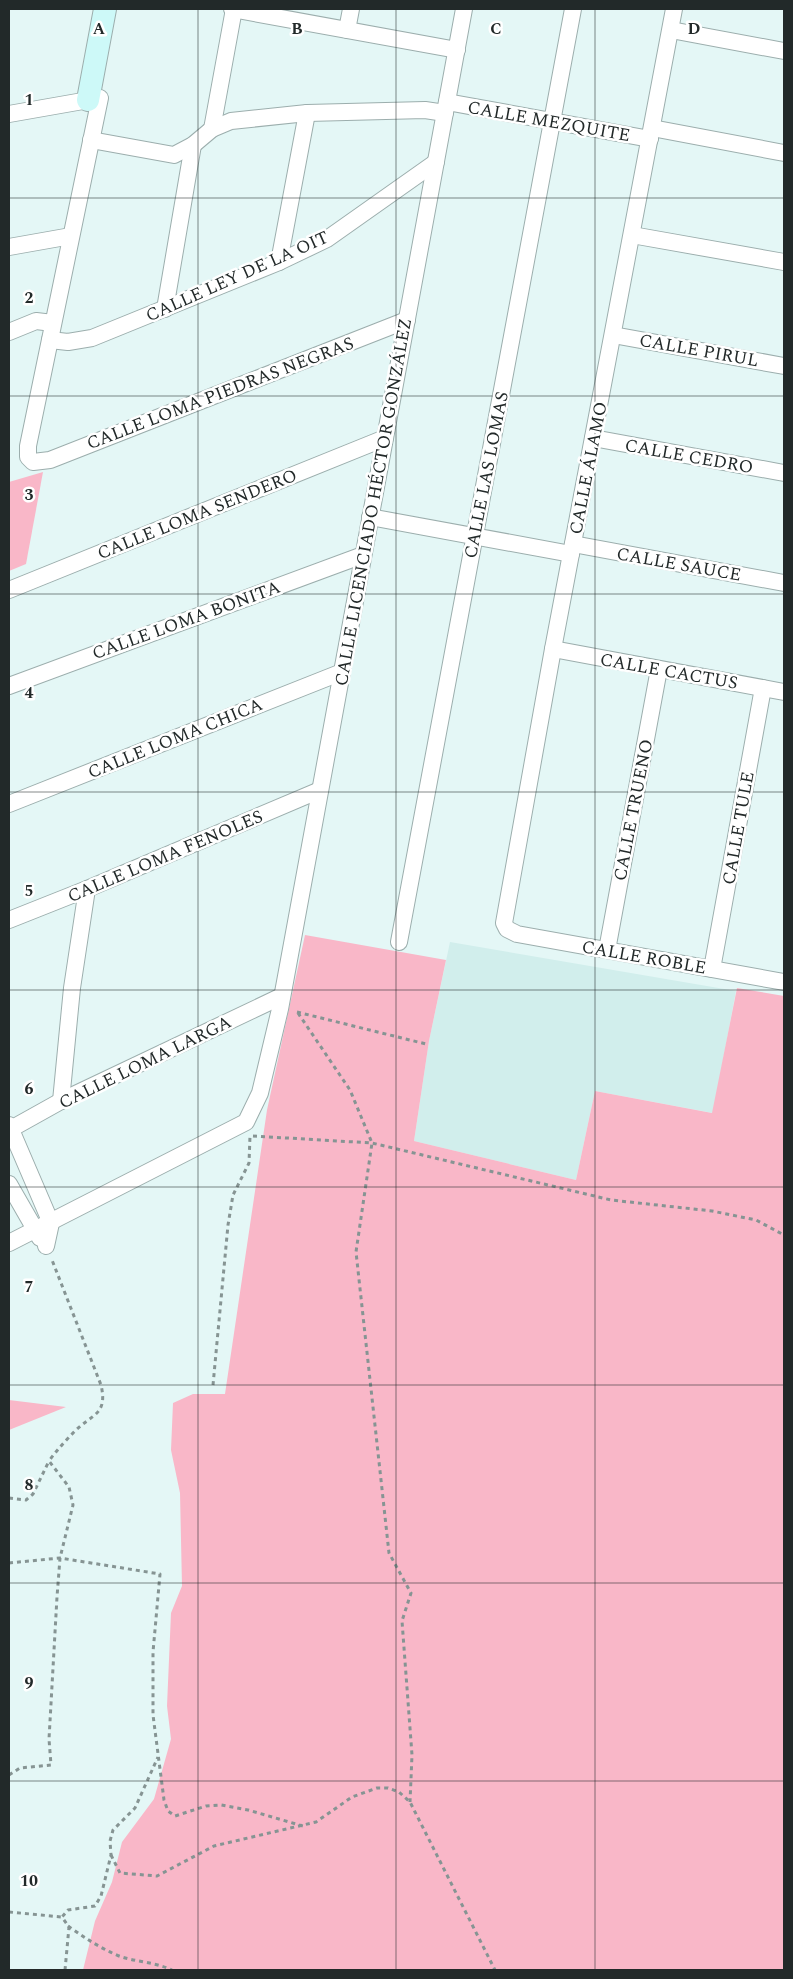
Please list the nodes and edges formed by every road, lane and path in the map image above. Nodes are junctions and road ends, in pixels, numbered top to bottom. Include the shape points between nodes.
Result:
1 (104, 9) edge
2 (234, 9) edge
3 (351, 9) edge
4 (464, 9) edge
5 (573, 9) edge
6 (674, 9) edge
7 (347, 30) junction
8 (670, 30) junction
9 (456, 50) junction
10 (784, 50) edge
11 (94, 99) junction
12 (446, 107) junction
13 (306, 113) junction
14 (9, 114) edge
15 (552, 121) junction
16 (212, 130) junction
17 (651, 134) junction
18 (91, 140) junction
19 (194, 145) junction
20 (784, 153) edge
21 (436, 162) junction
22 (632, 235) junction
23 (71, 236) junction
24 (9, 247) edge
25 (279, 262) junction
26 (784, 262) edge
27 (165, 309) junction
28 (407, 320) junction
29 (53, 323) junction
30 (9, 332) edge
31 (613, 335) junction
32 (50, 340) junction
33 (784, 366) edge
34 (385, 438) junction
35 (593, 438) junction
36 (784, 473) edge
37 (370, 517) junction
38 (475, 536) junction
39 (572, 549) junction
40 (363, 555) junction
41 (784, 583) edge
42 (9, 590) edge
43 (553, 649) junction
44 (659, 669) junction
45 (342, 672) junction
46 (9, 686) edge
47 (764, 688) junction
48 (784, 692) edge
49 (320, 790) junction
50 (9, 804) edge
51 (87, 889) junction
52 (9, 920) edge
53 (505, 927) joint
54 (398, 942) dead end
55 (607, 950) junction
56 (712, 969) junction
57 (784, 982) edge
58 (281, 1002) junction
59 (298, 1012) junction
60 (426, 1044) dead end
61 (61, 1101) junction
62 (10, 1128) edge
63 (248, 1129) junction
64 (372, 1143) junction
65 (9, 1184) edge
66 (50, 1223) junction
67 (35, 1230) junction
68 (784, 1235) edge
69 (9, 1243) edge
70 (46, 1246) junction
71 (213, 1385) dead end
72 (49, 1461) junction
73 (9, 1498) edge
74 (60, 1558) junction
75 (9, 1563) edge
76 (159, 1756) junction
77 (9, 1775) edge
78 (410, 1802) junction
79 (303, 1826) junction
80 (111, 1855) junction
81 (9, 1912) edge
82 (62, 1917) junction
83 (68, 1926) junction
84 (65, 1970) edge
85 (172, 1970) edge
86 (496, 1970) edge

1 - 11 street
2 - 7 street
2 - 16 street
3 - 7 street
4 - 9 street, CALLE LICENCIADO HÉCTOR GONZÁLEZ
5 - 15 street, CALLE LAS LOMAS
6 - 8 street, CALLE ÁLAMO
7 - 9 street
8 - 10 street
8 - 17 street, CALLE ÁLAMO
9 - 12 street, CALLE LICENCIADO HÉCTOR GONZÁLEZ
11 - 14 street
11 - 18 street
12 - 13 street, CALLE MEZQUITE
12 - 15 street, CALLE MEZQUITE
12 - 21 street, CALLE LICENCIADO HÉCTOR GONZÁLEZ
13 - 16 street, CALLE MEZQUITE via 231,121
13 - 25 street
15 - 17 street, CALLE MEZQUITE
15 - 38 street, CALLE LAS LOMAS
16 - 19 street, CALLE MEZQUITE
17 - 20 street, CALLE MEZQUITE
17 - 22 street, CALLE ÁLAMO
18 - 19 street, CALLE MEZQUITE via 174,156
18 - 23 street
19 - 27 street
21 - 25 street, CALLE LEY DE LA OIT via 327,239
21 - 28 street, CALLE LICENCIADO HÉCTOR GONZÁLEZ
22 - 26 street
22 - 31 street, CALLE ÁLAMO
23 - 24 street
23 - 29 street
25 - 27 street, CALLE LEY DE LA OIT
27 - 32 street, CALLE LEY DE LA OIT via 92,338 68,342
28 - 32 street, CALLE LOMA PIEDRAS NEGRAS via 50,460 33,462 28,457 28,446
28 - 34 street, CALLE LICENCIADO HÉCTOR GONZÁLEZ
29 - 30 street via 36,320
29 - 32 street
31 - 33 street, CALLE PIRUL
31 - 35 street, CALLE ÁLAMO
34 - 37 street, CALLE LICENCIADO HÉCTOR GONZÁLEZ
34 - 42 street, CALLE LOMA SENDERO
35 - 36 street, CALLE CEDRO
35 - 39 street, CALLE ÁLAMO
37 - 38 street, CALLE SAUCE
37 - 40 street, CALLE LICENCIADO HÉCTOR GONZÁLEZ
38 - 39 street, CALLE SAUCE
38 - 54 street, CALLE LAS LOMAS
39 - 41 street, CALLE SAUCE
39 - 43 street, CALLE ÁLAMO
40 - 45 street, CALLE LICENCIADO HÉCTOR GONZÁLEZ
40 - 46 street, CALLE LOMA BONITA
43 - 44 street, CALLE CACTUS
43 - 53 street, CALLE ÁLAMO via 504,912
44 - 47 street, CALLE CACTUS
44 - 55 street, CALLE TRUENO
45 - 49 street, CALLE LICENCIADO HÉCTOR GONZÁLEZ
45 - 50 street, CALLE LOMA CHICA
47 - 48 street, CALLE CACTUS
47 - 56 street, CALLE TULE
49 - 51 street, CALLE LOMA FENOLES
49 - 58 street, CALLE LICENCIADO HÉCTOR GONZÁLEZ
51 - 52 street, CALLE LOMA FENOLES
51 - 61 street via 72,988
53 - 55 street, CALLE ROBLE via 517,934
55 - 56 street, CALLE ROBLE
56 - 57 street, CALLE ROBLE
58 - 59 path
58 - 61 street, CALLE LOMA LARGA
58 - 63 street, CALLE LICENCIADO HÉCTOR GONZÁLEZ
59 - 60 path
59 - 64 path via 350,1090
61 - 62 street, CALLE LOMA LARGA
62 - 66 street
63 - 64 path
63 - 66 street
63 - 71 path via 249,1163 233,1195 228,1225
64 - 68 path via 611,1200 712,1211 756,1220
64 - 78 path via 356,1252 389,1553 411,1593 402,1621 412,1755
65 - 67 street
66 - 67 street
66 - 70 street
67 - 69 street
67 - 70 street
70 - 72 path via 101,1385 102,1406
72 - 73 path via 33,1494 26,1500
72 - 74 path via 69,1487 73,1505
74 - 75 path
74 - 76 path via 160,1574 153,1652 153,1715
74 - 77 path via 49,1739 52,1765 20,1768
76 - 79 path via 164,1800 168,1811 175,1816 221,1804
76 - 80 path via 135,1808 113,1830
78 - 79 path via 399,1792 377,1788 352,1797 316,1822
78 - 86 path
79 - 80 path via 214,1846 157,1876 120,1873
80 - 82 path via 101,1896 95,1906 68,1910
81 - 82 path
82 - 83 path
83 - 84 path
83 - 85 path via 90,1942 120,1956

